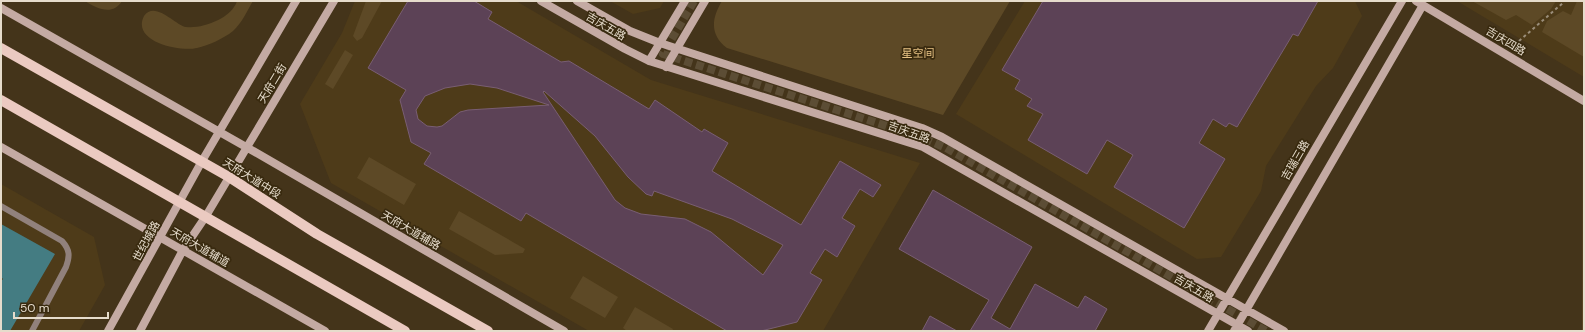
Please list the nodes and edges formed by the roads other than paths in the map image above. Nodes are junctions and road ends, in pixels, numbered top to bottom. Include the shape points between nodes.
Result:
1 (296, 1) edge
2 (334, 1) edge
3 (541, 1) edge
4 (577, 1) edge
5 (685, 1) edge
6 (705, 1) edge
7 (1402, 1) edge
8 (1420, 3) edge
9 (1, 8) edge
10 (660, 43) junction
11 (1, 48) edge
12 (678, 48) junction
13 (650, 61) junction
14 (666, 67) junction
15 (1, 100) edge
16 (1584, 101) edge
17 (219, 132) junction
18 (1, 147) edge
19 (247, 147) junction
20 (202, 161) junction
21 (229, 177) junction
22 (180, 201) junction
23 (1, 206) edge
24 (206, 216) junction
25 (160, 237) junction
26 (183, 250) junction
27 (1227, 298) junction
28 (1247, 310) junction
29 (1218, 314) junction
30 (1236, 328) edge
31 (32, 331) edge
32 (108, 331) edge
33 (140, 331) edge
34 (325, 331) edge
35 (405, 331) edge
36 (488, 331) edge
37 (564, 331) edge
38 (1208, 331) edge
39 (1248, 331) edge
40 (1284, 331) edge

1 - 17 street, 天府二街
2 - 19 street, 天府二街
3 - 13 street, 吉庆五路
4 - 10 street, 吉庆五路 via 630,31
5 - 10 street
6 - 12 street
7 - 27 street, 吉瑞三路
8 - 16 street, 吉庆四路
8 - 28 street
9 - 17 street
10 - 12 street, 吉庆五路
10 - 13 street
11 - 20 main road, 天府大道中段
12 - 14 street
12 - 27 street, 吉庆五路 via 922,128 942,137
13 - 14 street, 吉庆五路
14 - 29 street, 吉庆五路 via 923,147
15 - 22 main road
17 - 19 street
17 - 20 street, 天府二街
18 - 25 street, 天府大道辅道
19 - 21 street, 天府二街
19 - 37 street, 天府大道辅路
20 - 21 main road, 天府大道中段
20 - 22 street, 世纪城路
21 - 24 street
21 - 36 main road, 天府大道中段 via 317,234
22 - 24 main road
22 - 25 street, 世纪城路
23 - 31 lane via 62,241 69,248 66,267
24 - 26 street
24 - 35 main road
25 - 26 street, 天府大道辅道
25 - 32 street, 世纪城路
26 - 33 street
26 - 34 street, 天府大道辅道
27 - 28 street, 吉庆五路
27 - 29 street, 吉瑞三路
28 - 30 street
28 - 40 street, 吉庆五路
29 - 30 street, 吉庆五路
29 - 38 street, 吉瑞三路
30 - 39 street, 吉庆五路

